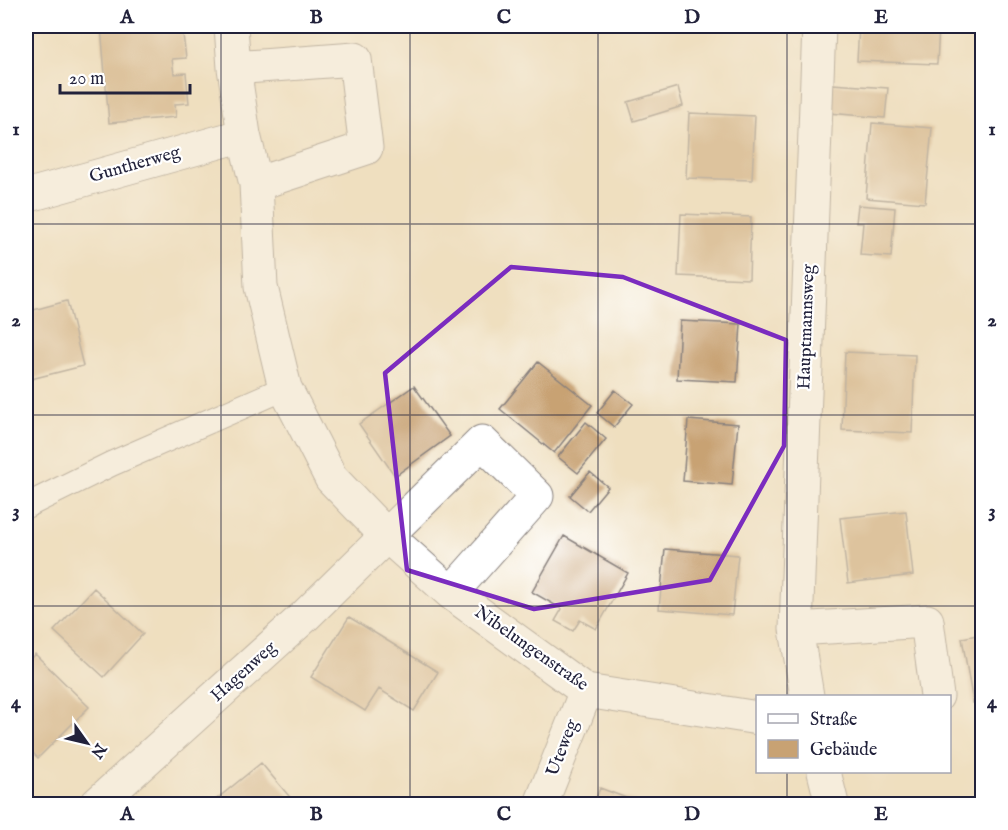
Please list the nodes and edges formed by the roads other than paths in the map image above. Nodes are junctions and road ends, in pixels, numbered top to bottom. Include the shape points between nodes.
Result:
1 (231, 26) edge
2 (819, 26) edge
3 (234, 68) junction
4 (244, 135) junction
5 (255, 184) junction
6 (26, 196) edge
7 (285, 388) junction
8 (26, 506) edge
9 (386, 535) junction
10 (451, 593) junction
11 (796, 629) junction
12 (586, 691) junction
13 (807, 695) edge
14 (937, 695) edge
15 (756, 718) edge
16 (824, 773) edge
17 (98, 804) edge
18 (541, 804) edge
19 (832, 804) edge

1 - 3 street, Nibelungenstraße
2 - 11 street, Hauptmannsweg
3 - 4 street, Nibelungenstraße
3 - 5 street via 355,59 366,148
4 - 5 street, Nibelungenstraße
4 - 6 street, Guntherweg
5 - 7 street, Nibelungenstraße via 261,287
7 - 8 lane
7 - 9 street, Nibelungenstraße via 331,478
9 - 10 street, Nibelungenstraße
9 - 10 street via 482,442 537,496
9 - 17 street, Hagenweg via 305,616
10 - 12 street, Nibelungenstraße
11 - 13 street, Hauptmannsweg
11 - 14 street via 927,621
12 - 15 street, Nibelungenstraße
12 - 18 street, Uteweg
16 - 19 street

